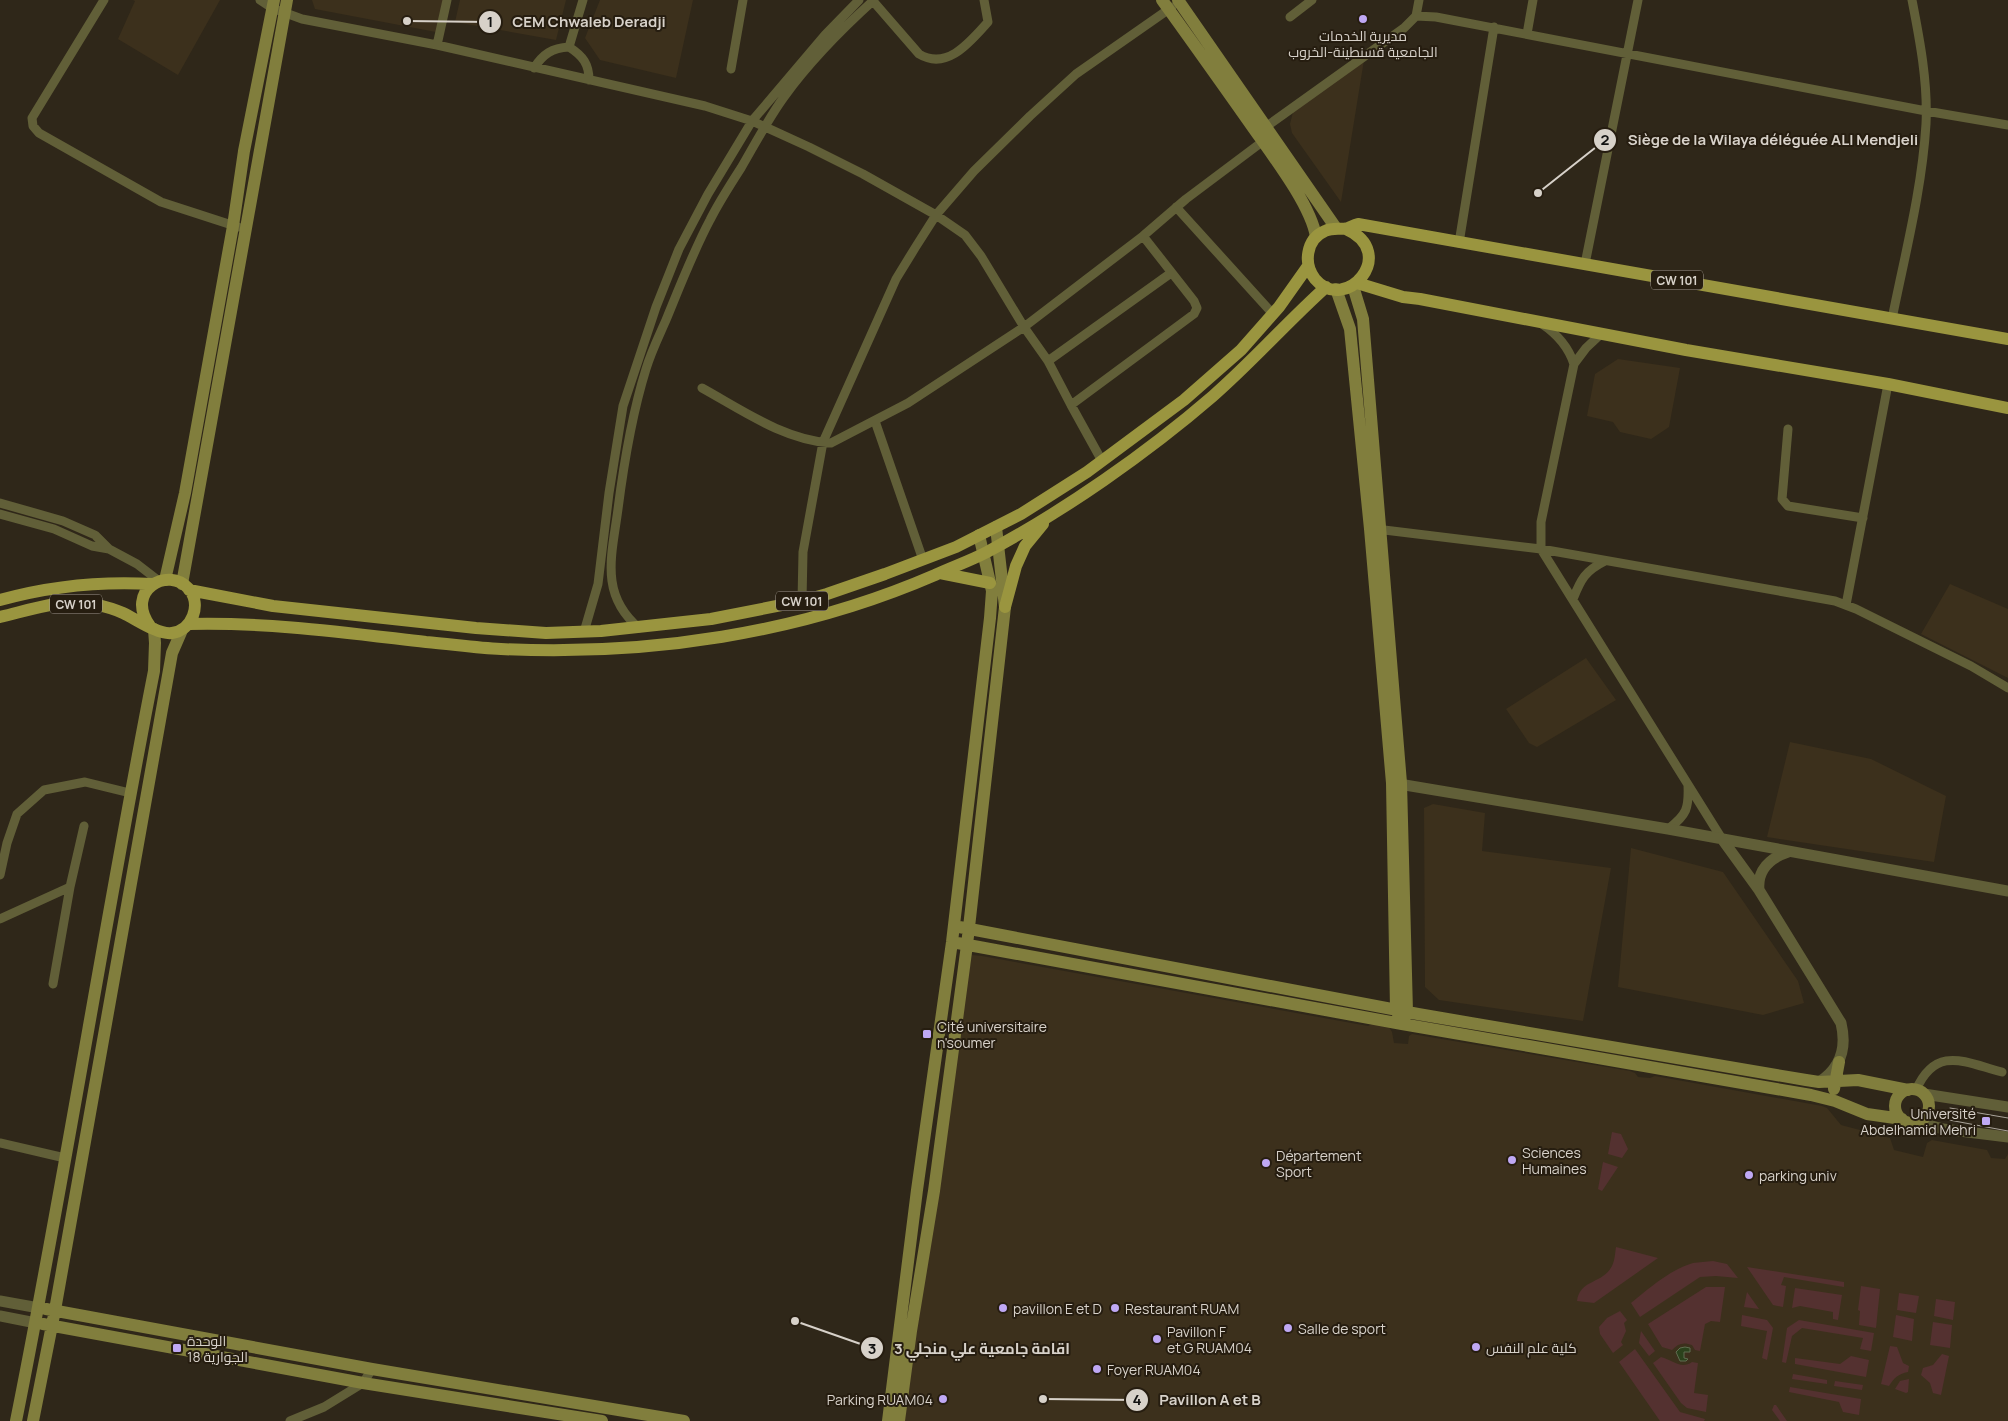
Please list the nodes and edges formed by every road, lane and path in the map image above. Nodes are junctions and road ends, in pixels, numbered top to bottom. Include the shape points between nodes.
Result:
1 (104, 0) edge
2 (260, 0) edge
3 (287, 0) edge
4 (447, 0) edge
5 (583, 0) edge
6 (743, 0) edge
7 (859, 0) edge
8 (984, 0) edge
9 (1312, 0) edge
10 (1419, 0) edge
11 (1533, 0) edge
12 (1638, 0) edge
13 (1912, 0) edge
14 (873, 1) edge
15 (1174, 2) edge
16 (273, 4) edge
17 (285, 14) junction
18 (1416, 16) junction
19 (1290, 17) dead end
20 (1494, 28) junction
21 (1527, 34) junction
22 (437, 45) junction
23 (569, 47) junction
24 (1627, 53) junction
25 (534, 68) junction
26 (731, 69) dead end
27 (589, 80) junction
28 (1926, 111) junction
29 (752, 121) junction
30 (2008, 125) edge
31 (765, 126) junction
32 (1267, 126) junction
33 (1262, 142) junction
34 (1176, 207) junction
35 (936, 215) junction
36 (234, 226) junction
37 (1341, 228) junction
38 (246, 229) junction
39 (1143, 236) junction
40 (1316, 237) junction
41 (1459, 243) junction
42 (1585, 264) junction
43 (1308, 266) junction
44 (1172, 273) junction
45 (1355, 285) junction
46 (1331, 288) junction
47 (1273, 314) junction
48 (1892, 319) junction
49 (1538, 321) junction
50 (1024, 327) junction
51 (1602, 334) junction
52 (2008, 339) edge
53 (1048, 361) junction
54 (1574, 364) junction
55 (1888, 384) junction
56 (702, 388) dead end
57 (1071, 405) junction
58 (2008, 408) edge
59 (875, 421) junction
60 (1788, 429) dead end
61 (823, 442) junction
62 (1102, 461) junction
63 (613, 464) junction
64 (625, 466) junction
65 (0, 503) edge
66 (0, 514) edge
67 (1052, 514) junction
68 (1863, 518) junction
69 (996, 527) junction
70 (1376, 529) junction
71 (979, 535) junction
72 (999, 545) junction
73 (109, 549) junction
74 (1541, 549) junction
75 (984, 554) junction
76 (923, 560) junction
77 (1605, 561) junction
78 (940, 573) junction
79 (159, 582) junction
80 (185, 587) junction
81 (995, 587) junction
82 (1573, 599) junction
83 (0, 600) edge
84 (802, 601) junction
85 (1846, 605) junction
86 (1005, 607) junction
87 (0, 617) edge
88 (185, 627) junction
89 (152, 628) junction
90 (639, 628) junction
91 (584, 632) junction
92 (2008, 688) edge
93 (972, 769) junction
94 (987, 770) junction
95 (1688, 782) junction
96 (1396, 783) junction
97 (130, 793) junction
98 (84, 826) dead end
99 (1668, 829) junction
100 (1722, 839) junction
101 (1789, 851) junction
102 (0, 875) edge
103 (70, 887) junction
104 (1759, 890) junction
105 (2008, 891) edge
106 (0, 919) edge
107 (954, 926) junction
108 (969, 929) junction
109 (952, 942) junction
110 (967, 945) junction
111 (53, 984) dead end
112 (1402, 1011) junction
113 (1402, 1024) junction
114 (1840, 1060) junction
115 (2002, 1072) dead end
116 (1850, 1080) junction
117 (1819, 1082) junction
118 (1835, 1082) junction
119 (1916, 1091) junction
120 (1835, 1100) junction
121 (2008, 1107) edge
122 (1902, 1119) junction
123 (1917, 1122) junction
124 (2008, 1137) edge
125 (0, 1143) edge
126 (65, 1158) junction
127 (0, 1301) edge
128 (39, 1308) junction
129 (55, 1310) junction
130 (0, 1316) edge
131 (36, 1323) junction
132 (52, 1325) junction
133 (372, 1368) junction
134 (363, 1383) junction
135 (16, 1421) edge
136 (33, 1421) edge
137 (290, 1421) edge
138 (602, 1421) edge
139 (684, 1421) edge
140 (888, 1421) edge
141 (899, 1421) edge

1 - 36 street via 32,118 33,126 39,133 161,202
2 - 16 street
3 - 17 main road
4 - 22 street
5 - 23 street
6 - 26 street
7 - 29 street
8 - 14 street via 988,22 962,50 937,60 919,54
9 - 19 street
10 - 18 street
11 - 21 street
12 - 24 street
13 - 28 street via 1921,45
14 - 31 street via 785,96
15 - 32 main road
15 - 33 main road
15 - 35 street via 1076,74 974,171
16 - 17 street
16 - 36 main road via 244,151
17 - 22 street
17 - 38 main road
18 - 20 street
18 - 32 street via 1404,28
20 - 21 street
20 - 41 street
21 - 24 street
22 - 25 street
23 - 25 street via 550,50
23 - 27 street via 584,58
24 - 28 street
24 - 42 street
25 - 27 street
27 - 29 street via 705,106
28 - 30 street
28 - 48 street via 1914,220
29 - 31 street
29 - 63 street via 708,194 656,307 622,406
31 - 35 street via 863,174
31 - 64 street via 710,219 683,277 646,368 632,420
32 - 33 street
32 - 37 main road
33 - 34 street
33 - 40 main road via 1302,201
34 - 39 street
34 - 47 street
35 - 50 street via 973,244
35 - 61 street via 896,279
36 - 38 street
36 - 79 main road via 185,493
37 - 40 main road via 1325,231
37 - 41 main road, CW 101 via 1358,224
37 - 45 main road via 1355,233 1367,248 1368,268
38 - 80 main road
39 - 44 street
39 - 50 street
40 - 43 main road via 1309,247
41 - 42 main road, CW 101
42 - 48 main road, CW 101
43 - 46 main road via 1318,282
43 - 47 main road, CW 101
44 - 53 street
44 - 57 street via 1194,301 1194,314
45 - 46 main road
45 - 49 main road via 1403,297
45 - 70 main road via 1363,320
46 - 67 main road, CW 101 via 1291,319 1211,398
46 - 70 main road via 1350,329
47 - 62 main road, CW 101 via 1240,350 1184,400
48 - 52 main road, CW 101
49 - 51 main road
49 - 54 street via 1561,340
50 - 53 street
50 - 59 street
51 - 54 street
51 - 55 main road
53 - 57 street
54 - 74 street via 1541,522
55 - 58 main road
55 - 68 street
56 - 61 street via 773,426 798,437
57 - 62 street
59 - 61 street via 831,443
59 - 76 street
60 - 68 street via 1784,503
61 - 84 street via 803,552
62 - 69 main road, CW 101
63 - 64 street
63 - 91 street via 598,584
64 - 90 street via 611,581 620,608
65 - 73 street via 63,521 96,536
66 - 73 street
67 - 72 main road, CW 101
67 - 86 main road via 1025,546
68 - 85 street
69 - 71 main road, CW 101
69 - 72 main road
70 - 74 street
70 - 96 main road
71 - 75 main road
71 - 76 main road, CW 101
72 - 75 main road, CW 101
72 - 81 main road
73 - 79 street via 137,564
74 - 77 street
74 - 82 street
75 - 78 main road, CW 101
75 - 81 main road
76 - 84 main road, CW 101
77 - 82 street via 1582,577
77 - 85 street
78 - 81 main road
78 - 88 main road, CW 101 via 883,597 800,621 676,644 614,650 499,649 250,624
79 - 80 main road via 173,580
79 - 83 main road, CW 101 via 77,584
79 - 89 main road via 146,590 142,598 143,617
80 - 88 main road via 194,598 195,607
80 - 91 main road, CW 101 via 273,606 546,634
81 - 86 main road
81 - 93 main road
82 - 95 street
84 - 90 main road, CW 101 via 711,620
85 - 92 street
86 - 94 main road
87 - 89 main road, CW 101 via 61,603 92,604 120,612
88 - 89 main road via 167,634
88 - 129 main road via 172,652
89 - 97 main road via 154,671
90 - 91 main road, CW 101
93 - 94 main road
93 - 107 main road
94 - 108 main road
95 - 99 street via 1687,809 1681,819
95 - 100 street
96 - 99 street
96 - 112 main road
97 - 102 street via 86,782 44,790 18,814
97 - 126 main road
98 - 103 street
99 - 100 street
100 - 101 street
100 - 104 street
101 - 104 street via 1774,856 1766,865 1760,875
101 - 105 street
103 - 106 street
103 - 111 street
104 - 114 street via 1837,1015 1844,1042
107 - 108 main road
107 - 109 main road
108 - 110 main road
108 - 112 main road
109 - 110 main road
109 - 140 main road
110 - 113 main road
110 - 141 main road
112 - 113 main road
112 - 117 main road
113 - 120 main road
114 - 116 street
114 - 117 street
114 - 118 main road
115 - 119 street via 1948,1060 1925,1073
116 - 118 main road
116 - 119 main road
117 - 118 main road
118 - 120 main road
119 - 121 street
119 - 122 main road via 1899,1095 1895,1105
119 - 123 main road via 1928,1103 1925,1117
120 - 122 main road via 1867,1114
122 - 123 main road
123 - 124 street via 1943,1129
125 - 126 street
126 - 128 main road
127 - 128 street
128 - 129 main road
128 - 131 main road
129 - 132 main road
129 - 133 main road
130 - 131 street
131 - 132 main road
131 - 135 main road
132 - 134 main road
132 - 136 main road
133 - 134 street
133 - 139 main road
134 - 137 street via 324,1407
134 - 138 main road

